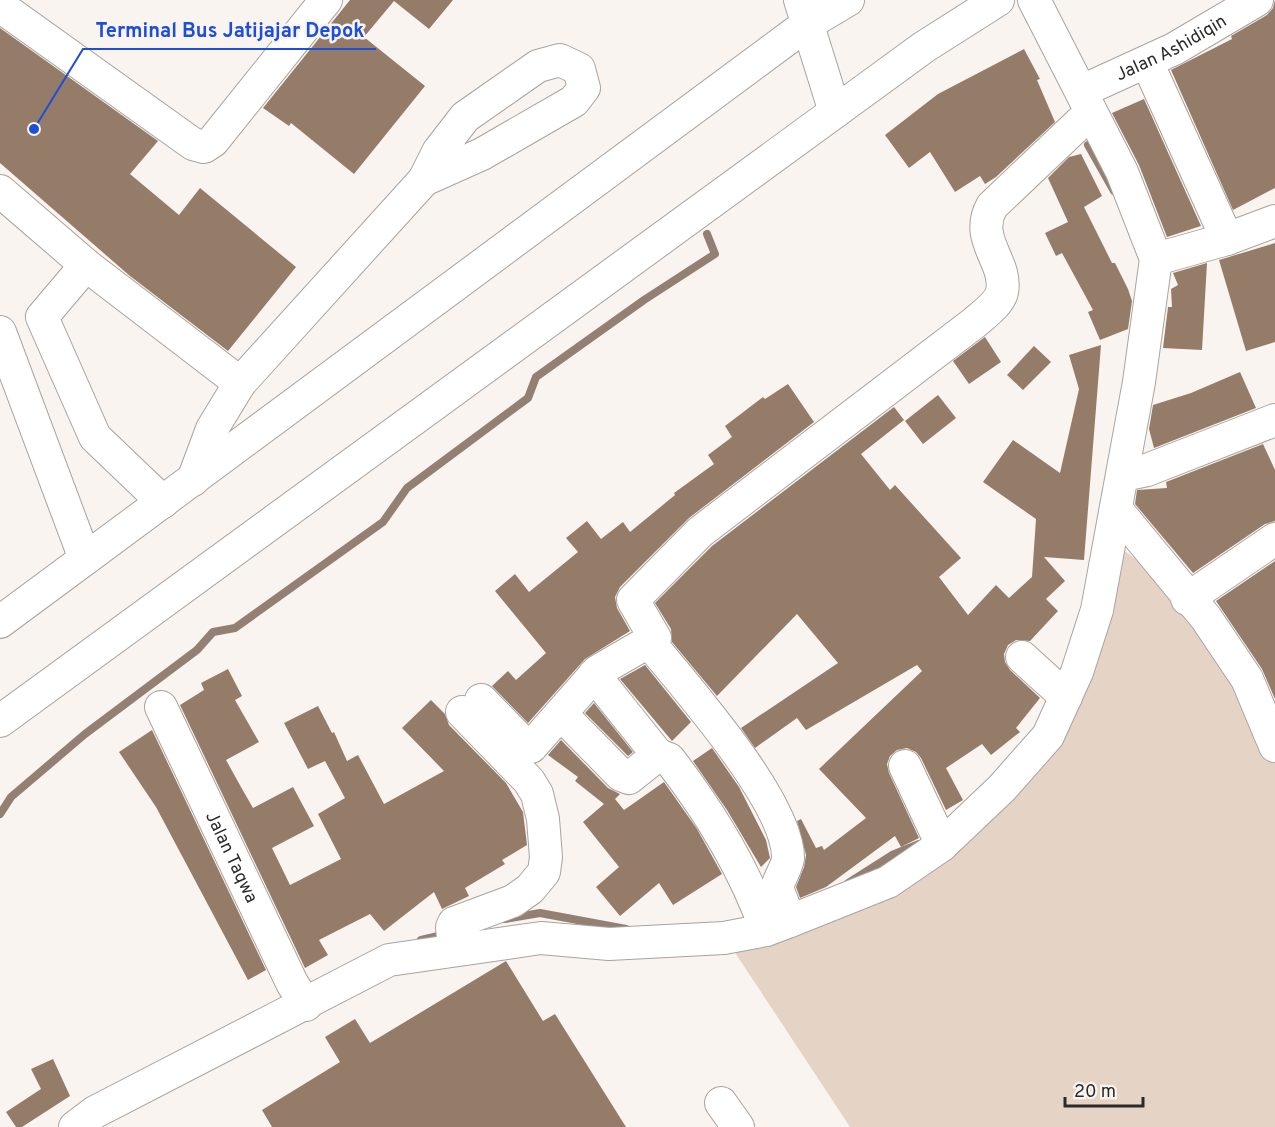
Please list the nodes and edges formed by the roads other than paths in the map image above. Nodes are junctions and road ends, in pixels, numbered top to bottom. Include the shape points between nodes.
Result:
1 (326, 0) edge
2 (848, 0) edge
3 (998, 0) edge
4 (1034, 0) edge
5 (1257, 0) edge
6 (2, 4) edge
7 (803, 13) edge
8 (1147, 62) junction
9 (1086, 102) junction
10 (835, 112) junction
11 (424, 180) junction
12 (0, 191) edge
13 (1275, 221) edge
14 (1227, 239) junction
15 (1156, 259) junction
16 (86, 265) junction
17 (0, 332) edge
18 (240, 383) junction
19 (1275, 420) edge
20 (1123, 475) junction
21 (193, 480) junction
22 (163, 502) junction
23 (1116, 509) junction
24 (1275, 539) edge
25 (85, 559) junction
26 (1187, 599) junction
27 (0, 622) edge
28 (649, 642) junction
29 (1022, 657) dead end
30 (594, 675) junction
31 (1060, 692) junction
32 (161, 707) dead end
33 (561, 714) junction
34 (0, 721) edge
35 (1275, 746) edge
36 (658, 755) junction
37 (905, 766) dead end
38 (939, 839) junction
39 (775, 918) junction
40 (453, 939) junction
41 (299, 995) junction
42 (75, 1127) edge

1 - 6 street via 213,141 204,147 193,144
2 - 7 street
3 - 10 street via 924,47
4 - 9 street
5 - 8 street, Jalan Ashidiqin
7 - 10 street
7 - 21 street
8 - 9 street, Jalan Ashidiqin
8 - 14 street
9 - 15 street via 1122,172
9 - 28 street, Jalan Ashidiqin via 992,206 986,218 985,229 1001,280 1002,293 993,305 700,532 633,600 656,636
10 - 34 street
11 - 11 street via 438,152 465,117 538,66 560,60 579,69 584,88 574,101 492,148
11 - 18 street
12 - 16 street
13 - 14 street
14 - 15 street
15 - 20 street
16 - 18 street
16 - 22 street via 42,317 95,437
17 - 25 street
18 - 21 street via 212,429
19 - 20 street via 1147,470
20 - 23 street
21 - 22 street
22 - 25 street
23 - 26 street
23 - 31 street via 1097,610
24 - 26 street
25 - 27 street
26 - 35 street via 1206,618 1247,679
28 - 30 street
28 - 39 street via 747,765 779,822 788,855 777,888
29 - 31 street
30 - 33 street
30 - 36 street
31 - 38 street via 1048,736 1002,788
32 - 41 street, Jalan Taqwa
33 - 36 street via 621,775 629,778
33 - 40 street via 534,745 528,746 472,706 537,794 546,857 544,872 530,889 490,911 457,920
36 - 39 street via 669,759 700,799
37 - 38 street
38 - 39 street via 888,882
39 - 40 street via 724,938 668,943
40 - 41 street
41 - 42 street

